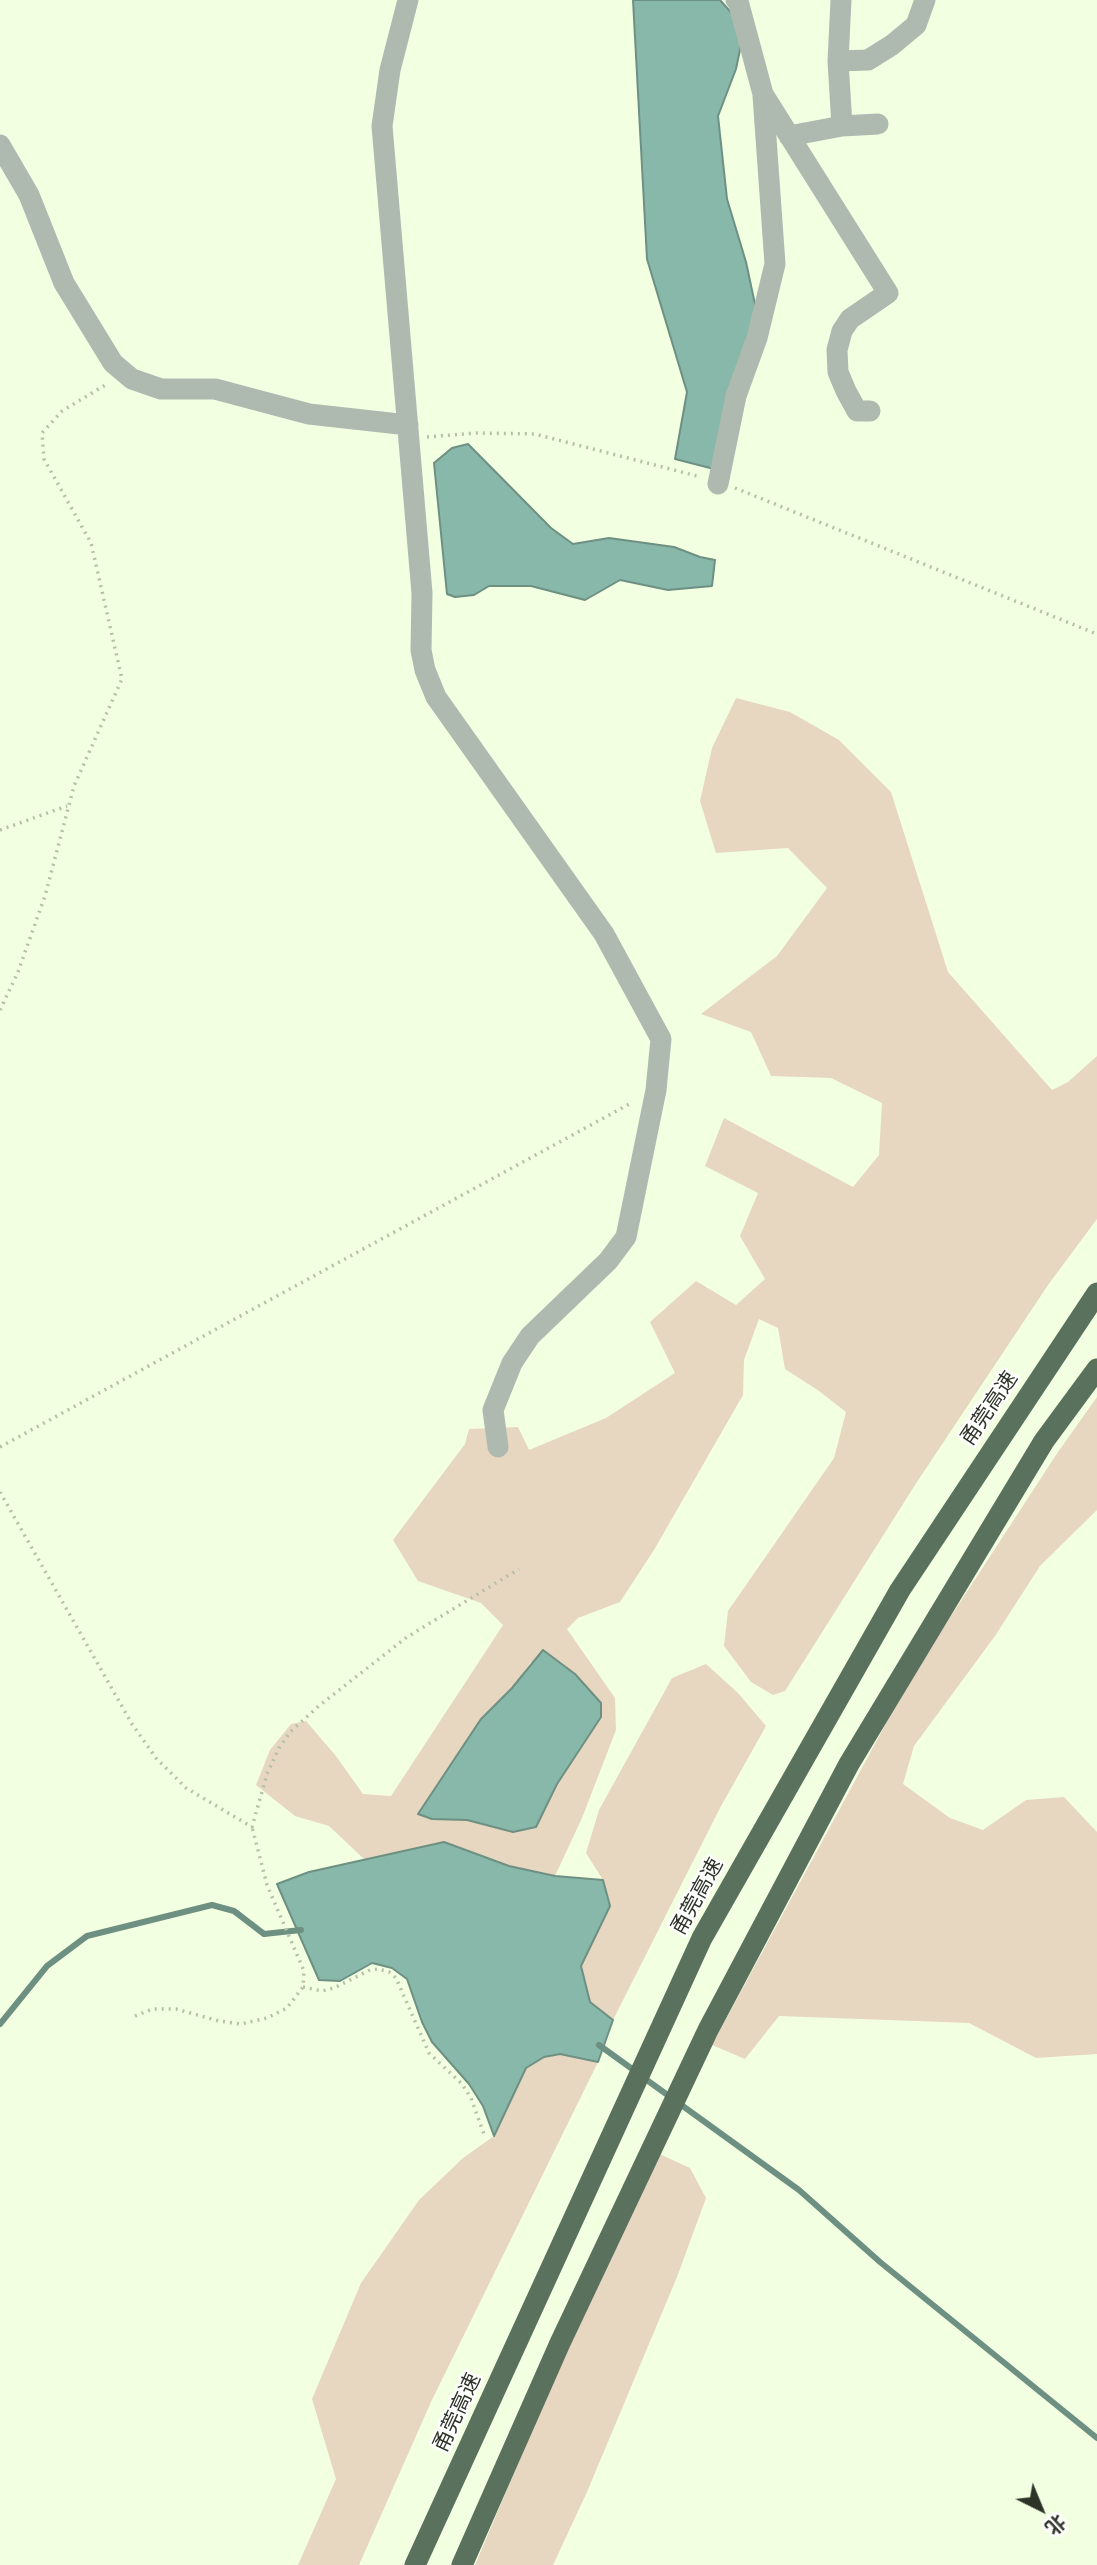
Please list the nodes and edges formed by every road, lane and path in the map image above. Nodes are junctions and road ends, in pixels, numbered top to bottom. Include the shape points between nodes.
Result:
1 (408, 0) edge
2 (738, 0) edge
3 (841, 0) edge
4 (925, 0) edge
5 (838, 61) junction
6 (763, 94) junction
7 (878, 124) dead end
8 (842, 126) junction
9 (789, 136) junction
10 (0, 145) edge
11 (126, 374) junction
12 (870, 411) dead end
13 (408, 430) junction
14 (718, 483) junction
15 (1097, 634) edge
16 (69, 806) junction
17 (0, 830) edge
18 (0, 1010) edge
19 (656, 1090) junction
20 (1097, 1293) edge
21 (1097, 1369) edge
22 (0, 1447) edge
23 (498, 1447) dead end
24 (0, 1492) edge
25 (519, 1569) dead end
26 (253, 1827) junction
27 (303, 1987) junction
28 (135, 2016) dead end
29 (485, 2137) dead end
30 (415, 2565) edge
31 (462, 2565) edge

1 - 13 street via 382,126
2 - 6 street
3 - 5 street
4 - 5 street via 916,25 892,45 868,60
5 - 8 street
6 - 9 street
6 - 14 street via 775,264 757,338 736,397
7 - 8 street
8 - 9 street
9 - 12 street via 888,293 850,319 837,350 838,372 846,391 858,411
10 - 11 street via 29,195 64,282 113,363
11 - 13 street via 161,389 215,389 309,414
11 - 16 path via 62,411 41,433 44,459 90,542 122,679
13 - 14 path via 431,438 536,434
13 - 19 street via 425,670 436,697 604,934 661,1038
14 - 15 path
16 - 17 path
16 - 18 path via 45,896
19 - 22 path
19 - 23 street via 626,1237 608,1261 530,1336 512,1363 493,1410
20 - 30 highway, 甬莞高速 via 900,1590 702,1938
21 - 31 highway via 1044,1441 849,1764 704,2038 560,2343
24 - 26 path via 132,1724 156,1758 186,1788
25 - 26 path via 407,1637 290,1732 267,1774
26 - 27 path via 267,1885 304,1971
27 - 28 path via 287,2008 241,2024 176,2010 153,2009
27 - 29 path via 323,1991 370,1970 389,1972 396,1978 429,2053 471,2098

